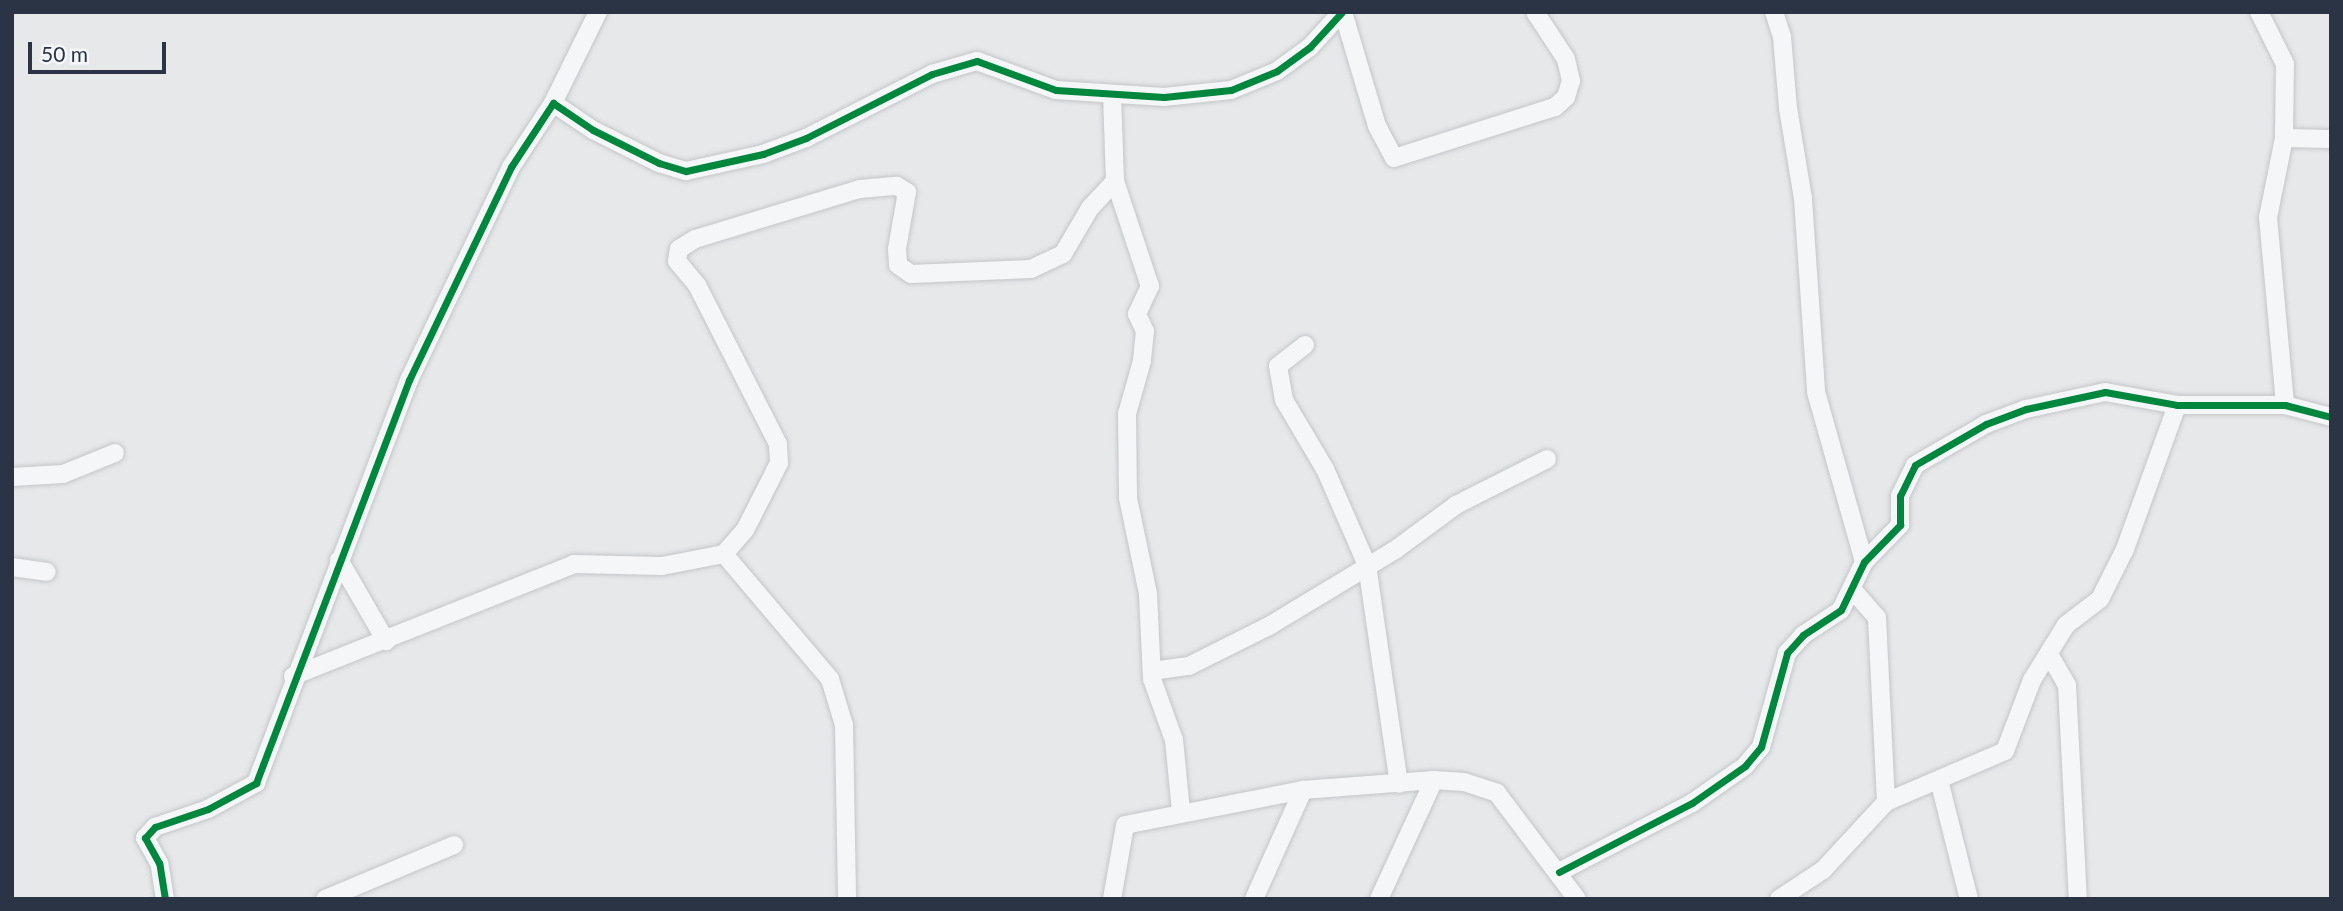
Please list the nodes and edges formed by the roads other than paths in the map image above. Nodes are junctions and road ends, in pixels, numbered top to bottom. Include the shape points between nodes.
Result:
1 (598, 12) edge
2 (1342, 12) edge
3 (1535, 12) edge
4 (1774, 12) edge
5 (2259, 12) edge
6 (1112, 94) junction
7 (553, 103) junction
8 (2284, 138) junction
9 (2331, 139) edge
10 (1115, 181) junction
11 (1305, 345) dead end
12 (2177, 405) junction
13 (2285, 405) junction
14 (2331, 417) edge
15 (115, 453) dead end
16 (1547, 459) dead end
17 (12, 477) edge
18 (724, 554) junction
19 (339, 560) junction
20 (1864, 562) junction
21 (1367, 565) junction
22 (12, 567) edge
23 (47, 572) dead end
24 (1852, 589) junction
25 (386, 641) junction
26 (2049, 654) junction
27 (1152, 671) junction
28 (293, 676) junction
29 (1939, 779) junction
30 (1434, 780) junction
31 (1399, 784) junction
32 (1303, 790) junction
33 (1886, 802) junction
34 (1181, 811) junction
35 (454, 845) dead end
36 (1559, 872) junction
37 (165, 899) edge
38 (326, 899) edge
39 (847, 899) edge
40 (1112, 899) edge
41 (1254, 899) edge
42 (1380, 899) edge
43 (1577, 899) edge
44 (1779, 899) edge
45 (1969, 899) edge
46 (2078, 899) edge

1 - 7 street
2 - 3 street via 1377,126 1394,158 1555,107 1566,97 1572,81 1566,60
2 - 6 street via 1310,47 1278,71 1231,90 1175,97
4 - 20 street via 1782,37 1803,199 1816,392
5 - 8 street via 2285,64
6 - 7 street via 1056,90 977,61 932,74 785,146 686,171 659,163 593,130
6 - 10 street
7 - 19 street via 511,167 409,380
8 - 9 street
8 - 13 street via 2268,217
10 - 18 street via 1090,208 1063,254 1031,270 911,274 898,265 907,192 897,186 860,189 695,239 679,249 677,261 697,285 778,444 779,463 745,530
10 - 27 street via 1150,286 1137,314 1145,331 1142,361 1127,414 1128,498 1148,594
11 - 21 street via 1278,366 1284,400 1325,469
12 - 13 street
12 - 20 street via 2105,392 2026,409 1986,424 1914,465 1905,478 1900,525
12 - 26 street via 2125,549 2100,599 2066,625
13 - 14 street
15 - 17 street via 63,474
16 - 21 street via 1486,487
18 - 25 street via 663,566 574,564
18 - 39 street via 830,679 844,725
19 - 25 street
19 - 28 street
20 - 24 street
21 - 27 street via 1225,650 1189,666
21 - 31 street
22 - 23 street
24 - 33 street via 1877,618
24 - 36 street via 1841,610 1803,635 1787,653 1761,747 1745,766 1692,803
25 - 28 street
26 - 29 street via 2032,680 2005,751
26 - 46 street via 2067,685
27 - 34 street via 1174,740
28 - 37 street via 256,783 208,809 155,827 145,838 159,863
29 - 33 street
29 - 45 street
30 - 31 street
30 - 36 street via 1464,782 1497,793
30 - 42 street
31 - 32 street
32 - 34 street
32 - 41 street
33 - 44 street via 1823,870
34 - 40 street via 1125,825
35 - 38 street
36 - 43 street

